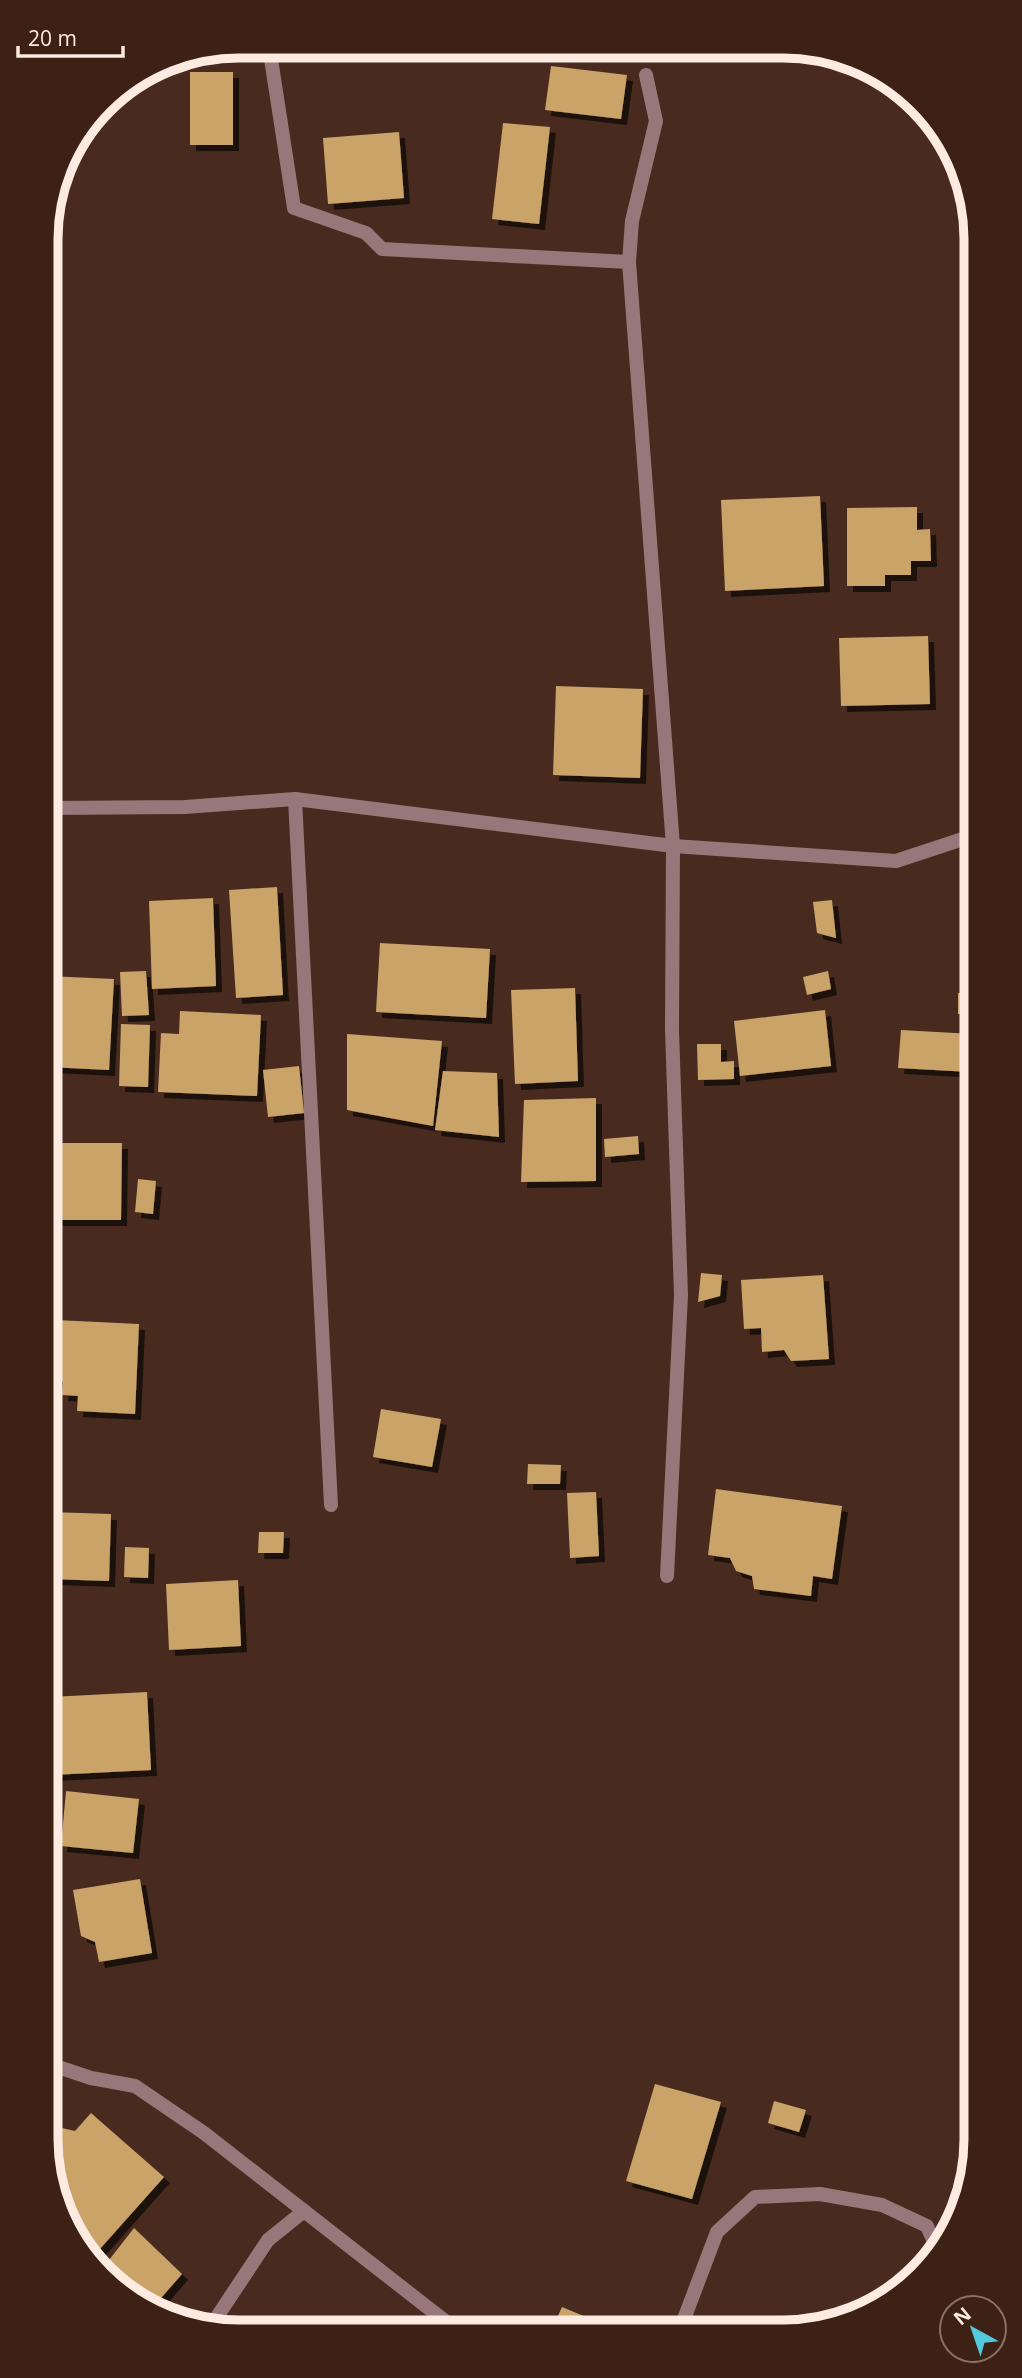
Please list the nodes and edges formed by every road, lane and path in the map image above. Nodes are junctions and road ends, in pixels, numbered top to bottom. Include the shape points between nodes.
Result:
1 (271, 58) edge
2 (646, 75) dead end
3 (629, 262) junction
4 (295, 799) junction
5 (58, 808) edge
6 (964, 839) edge
7 (673, 846) junction
8 (331, 1505) dead end
9 (667, 1576) dead end
10 (58, 2067) edge
11 (304, 2211) junction
12 (934, 2240) edge
13 (216, 2319) edge
14 (444, 2320) edge
15 (684, 2320) edge

1 - 3 street via 293,208 366,233 382,249
2 - 3 street via 656,121 632,221
3 - 7 street
4 - 5 street via 185,807
4 - 7 street
4 - 8 street
6 - 7 street via 896,861
7 - 9 street via 672,1031 681,1295
10 - 11 street via 135,2086
11 - 13 street via 268,2240
11 - 14 street
12 - 15 street via 927,2226 882,2205 820,2193 755,2197 717,2232

